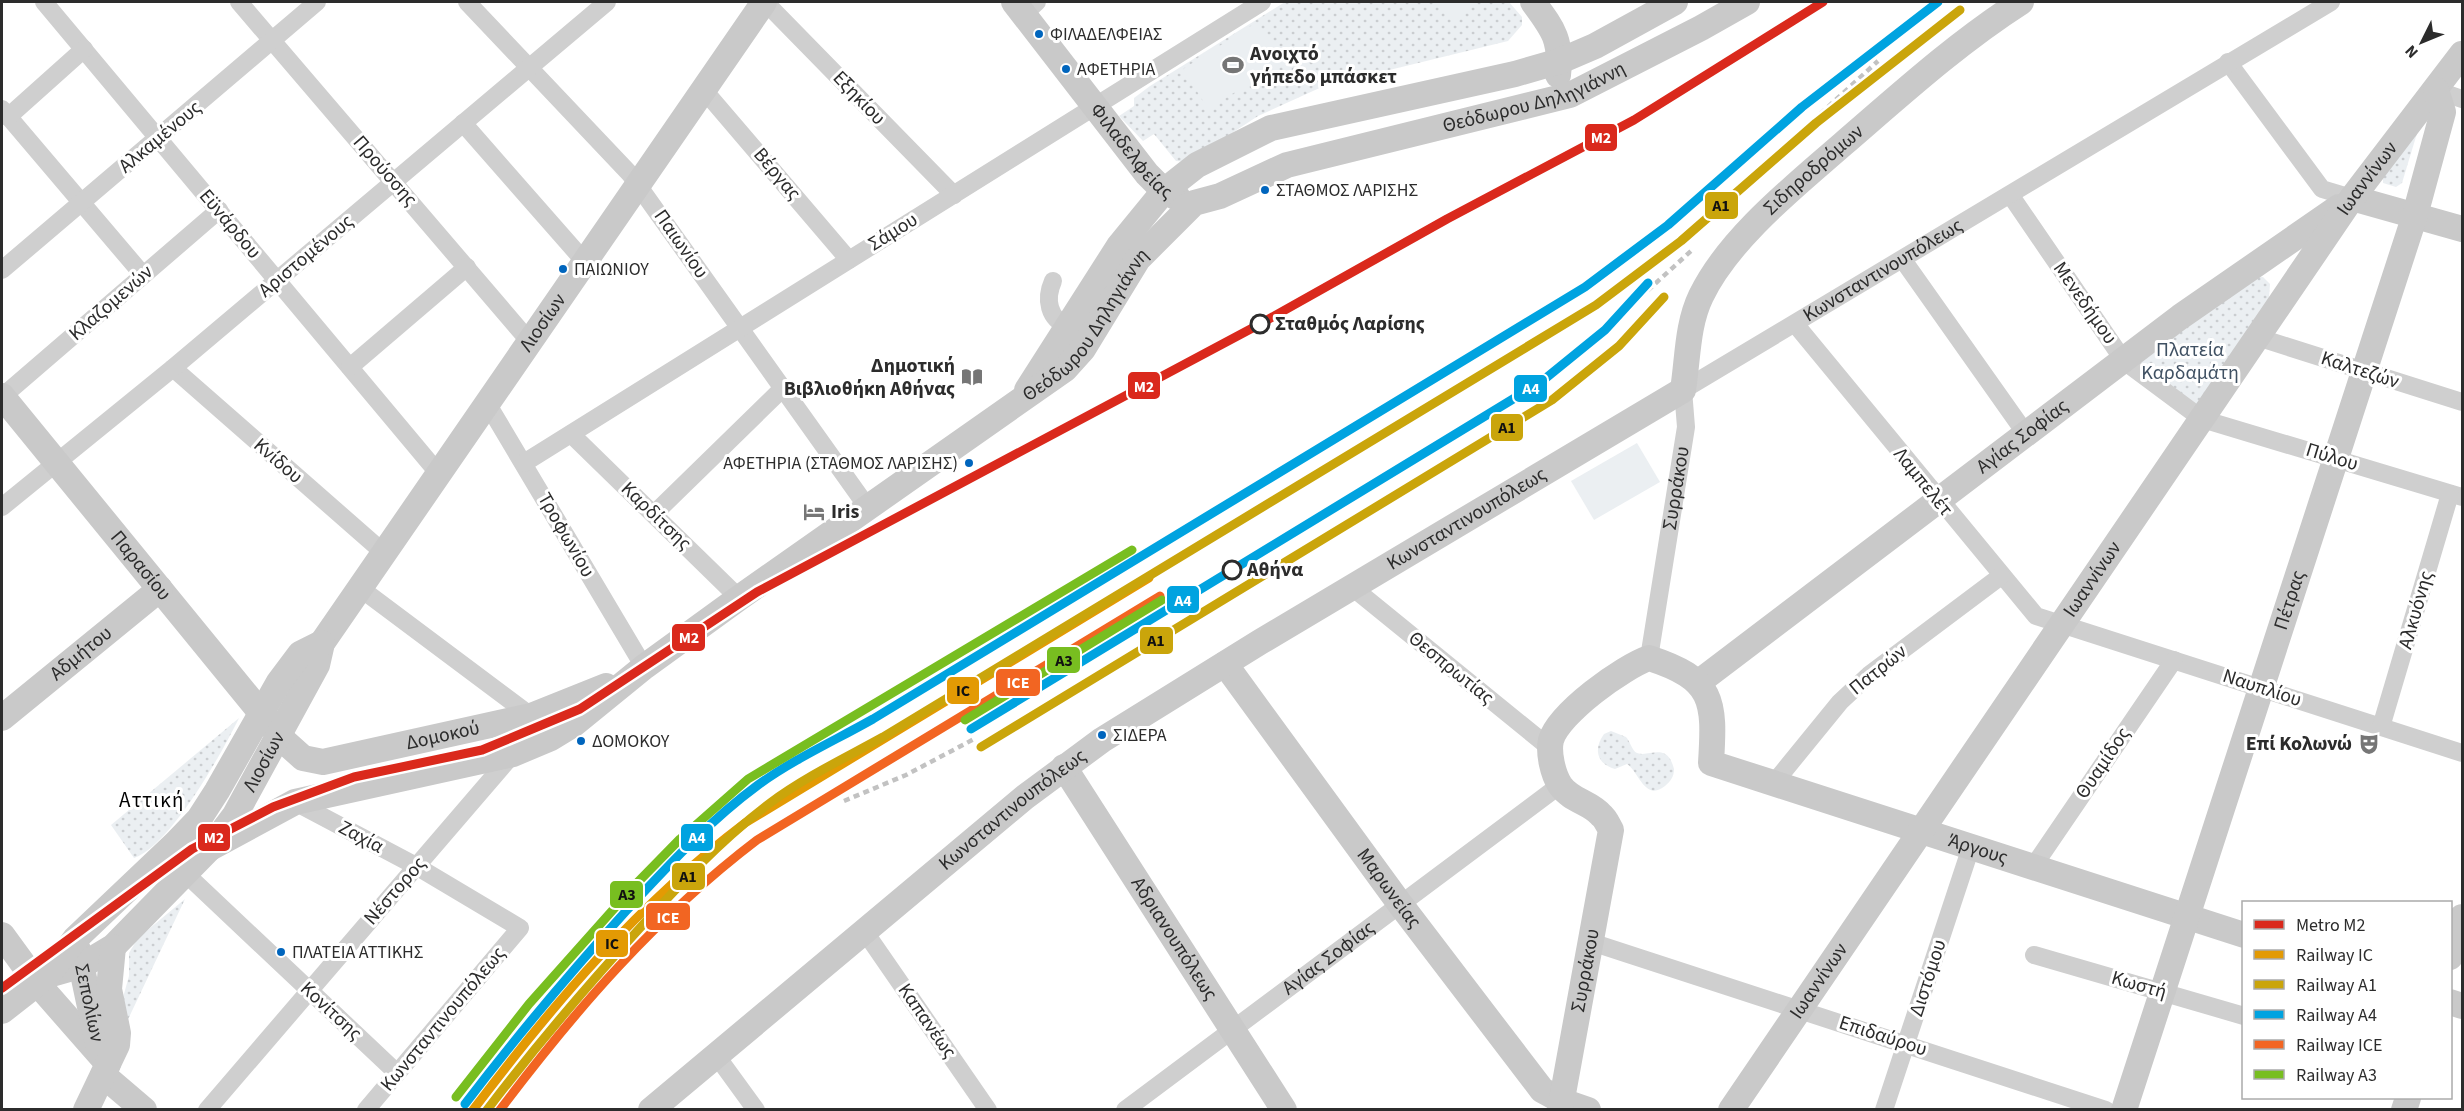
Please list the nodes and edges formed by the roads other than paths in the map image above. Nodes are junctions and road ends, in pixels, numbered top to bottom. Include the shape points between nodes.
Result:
1 (44, 2) edge
2 (239, 2) edge
3 (317, 2) edge
4 (467, 2) edge
5 (607, 2) edge
6 (764, 2) edge
7 (1259, 2) edge
8 (1533, 2) edge
9 (1675, 2) edge
10 (1744, 2) edge
11 (2021, 2) edge
12 (2331, 2) edge
13 (1025, 6) edge
14 (272, 40) junction
15 (84, 49) junction
16 (2463, 54) edge
17 (1560, 61) junction
18 (2228, 62) junction
19 (528, 68) junction
20 (704, 90) junction
21 (2436, 90) junction
22 (2463, 99) edge
23 (1556, 100) junction
24 (1095, 106) junction
25 (5, 113) edge
26 (463, 123) junction
27 (158, 138) junction
28 (394, 182) junction
29 (638, 185) junction
30 (1164, 191) junction
31 (954, 195) junction
32 (2011, 196) junction
33 (2352, 198) junction
34 (81, 203) junction
35 (1194, 203) junction
36 (219, 210) junction
37 (2415, 216) junction
38 (2463, 229) edge
39 (849, 260) junction
40 (1903, 260) junction
41 (585, 262) junction
42 (2258, 263) junction
43 (467, 267) junction
44 (2, 270) edge
45 (143, 275) junction
46 (277, 280) junction
47 (1053, 281) dead end
48 (2286, 295) junction
49 (1796, 325) junction
50 (1069, 327) junction
51 (740, 328) junction
52 (2258, 337) junction
53 (530, 342) junction
54 (2124, 361) junction
55 (173, 368) junction
56 (351, 368) junction
57 (2364, 372) junction
58 (783, 388) junction
59 (1683, 390) junction
60 (2, 396) edge
61 (1022, 398) junction
62 (2463, 402) edge
63 (487, 403) junction
64 (2202, 419) junction
65 (571, 434) junction
66 (2026, 434) junction
67 (2336, 458) junction
68 (57, 464) junction
69 (524, 464) junction
70 (439, 474) junction
71 (2456, 496) edge
72 (1938, 500) junction
73 (2, 507) edge
74 (868, 508) junction
75 (654, 514) junction
76 (384, 553) junction
77 (2001, 576) junction
78 (1352, 587) junction
79 (360, 588) junction
80 (160, 589) junction
81 (739, 598) junction
82 (2062, 624) junction
83 (322, 644) junction
84 (1649, 658) junction
85 (2174, 660) junction
86 (1225, 664) junction
87 (644, 667) junction
88 (1699, 682) junction
89 (2261, 688) junction
90 (261, 713) junction
91 (531, 716) junction
92 (2, 718) edge
93 (2381, 727) junction
94 (279, 734) junction
95 (1550, 748) junction
96 (2463, 753) edge
97 (513, 754) junction
98 (465, 764) junction
99 (1064, 767) junction
100 (1774, 783) junction
101 (1560, 785) junction
102 (481, 791) junction
103 (295, 802) junction
104 (1920, 831) junction
105 (1971, 847) junction
106 (210, 848) junction
107 (416, 866) junction
108 (2033, 867) junction
109 (186, 874) junction
110 (1400, 904) junction
111 (2187, 917) junction
112 (2463, 917) edge
113 (520, 928) joint
114 (865, 932) junction
115 (2242, 934) edge
116 (2, 935) edge
117 (75, 939) junction
118 (1591, 942) junction
119 (113, 947) junction
120 (2452, 954) edge
121 (2034, 955) dead end
122 (84, 965) junction
123 (43, 979) junction
124 (309, 990) junction
125 (2162, 992) junction
126 (1799, 1008) junction
127 (2, 1011) edge
128 (2242, 1015) edge
129 (1232, 1029) junction
130 (1906, 1044) junction
131 (716, 1056) junction
132 (104, 1064) junction
133 (397, 1073) junction
134 (1557, 1107) edge
135 (86, 1110) edge
136 (144, 1110) edge
137 (207, 1110) edge
138 (366, 1110) edge
139 (651, 1110) edge
140 (756, 1110) edge
141 (988, 1110) edge
142 (1125, 1110) edge
143 (1284, 1110) edge
144 (1588, 1110) edge
145 (1731, 1110) edge
146 (1884, 1110) edge
147 (2106, 1110) edge
148 (2124, 1110) edge

1 - 15 street, Εϋνάρδου
2 - 14 street, Προύσσης
3 - 14 street, Αλκαμένους
4 - 19 street, Παιωνίου
5 - 19 street, Αριστομένους
6 - 20 street, Λιοσίων
6 - 31 street, Εξηκίου
7 - 24 street, Σάμου
8 - 17 street via 1557,37
9 - 17 street, Θεόδωρου Δηληγιάννη
10 - 23 street, Θεόδωρου Δηληγιάννη via 1579,92
11 - 59 street, Σιδηροδρόμων via 1929,69 1805,178 1732,250 1712,276 1692,318
12 - 18 street, Κωνσταντινουπόλεως
13 - 24 street, Φιλαδελφείας
14 - 27 street, Αλκαμένους
14 - 28 street, Προύσσης
15 - 25 street
15 - 27 street, Εϋνάρδου
16 - 21 street, Ιωαννίνων
17 - 23 street
17 - 30 street, Θεόδωρου Δηληγιάννη via 1270,128 1197,165
18 - 32 street, Κωνσταντινουπόλεως
18 - 33 street via 2322,189
19 - 26 street, Αριστομένους
19 - 29 street, Παιωνίου
20 - 29 street, Λιοσίων
20 - 39 street, Βέργας
21 - 22 street
21 - 33 street, Ιωαννίνων
21 - 37 street, Πέτρας via 2443,112
23 - 35 street, Θεόδωρου Δηληγιάννη via 1287,165 1220,196
24 - 30 street, Φιλαδελφείας
24 - 31 street, Σάμου
25 - 34 street
26 - 28 street, Αριστομένους
26 - 41 street
27 - 34 street, Αλκαμένους
27 - 36 street, Εϋνάρδου
28 - 43 street, Προύσσης
28 - 46 street, Αριστομένους
29 - 41 street, Λιοσίων
29 - 51 street, Παιωνίου
30 - 35 street, Φιλαδελφείας
30 - 50 street, Θεόδωρου Δηληγιάννη via 1119,246
31 - 39 street, Σάμου
32 - 40 street, Κωνσταντινουπόλεως
32 - 54 street, Μενεδήμου
33 - 37 street
33 - 42 street, Αγίας Σοφίας
33 - 48 street, Ιωαννίνων
34 - 44 street, Αλκαμένους
34 - 45 street
35 - 61 street, Θεόδωρου Δηληγιάννη via 1138,259 1083,349 1065,369
36 - 45 street, Κλαζομενών
36 - 46 street, Εϋνάρδου
37 - 38 street
37 - 57 street, Πέτρας
39 - 51 street, Σάμου
40 - 49 street, Κωνσταντινουπόλεως
40 - 66 street
41 - 53 street, Λιοσίων
42 - 48 street via 2281,280
42 - 54 street, Αγίας Σοφίας
43 - 53 street, Προύσσης
43 - 56 street
45 - 60 street, Κλαζομενών
46 - 55 street, Αριστομένους
46 - 56 street, Εϋνάρδου
47 - 50 street via 1049,290 1050,310 1055,319
48 - 52 street, Ιωαννίνων
49 - 59 street, Κωνσταντινουπόλεως
49 - 72 street, Λαμπελέτ
50 - 61 street, Θεόδωρου Δηληγιάννη
51 - 58 street, Παιωνίου
51 - 65 street, Σάμου
52 - 57 street, Καλτεζών
52 - 64 street, Ιωαννίνων
53 - 63 street, Λιοσίων
54 - 64 street, Μενεδήμου
54 - 66 street, Αγίας Σοφίας
55 - 68 street, Αριστομένους
55 - 76 street, Κνίδου
56 - 70 street, Εϋνάρδου
57 - 62 street, Καλτεζών
57 - 67 street, Πέτρας
58 - 74 street, Παιωνίου
58 - 75 street
59 - 78 street, Κωνσταντινουπόλεως
59 - 84 street, Συρράκου via 1686,427
60 - 68 street, Παρασίου
61 - 74 street, Δομοκού
63 - 69 street, Τροφωνίου
63 - 70 street, Λιοσίων
64 - 67 street, Πύλου
64 - 82 street, Ιωαννίνων
65 - 69 street, Σάμου
65 - 75 street, Καρδίτσης
66 - 72 street, Αγίας Σοφίας
67 - 71 street, Πύλου
67 - 89 street, Πέτρας
68 - 73 street, Αριστομένους
68 - 80 street, Παρασίου
69 - 87 street, Τροφωνίου
70 - 76 street, Λιοσίων
71 - 93 street, Αλκυόνης
72 - 77 street, Λαμπελέτ
72 - 88 street, Αγίας Σοφίας
74 - 81 street, Δομοκού
75 - 81 street, Καρδίτσης
76 - 79 street, Λιοσίων
77 - 82 street, Λαμπελέτ via 2036,616
77 - 100 street, Πατρών via 1869,675 1840,702
78 - 86 street, Κωνσταντινουπόλεως
78 - 95 street, Θεσπρωτίας
79 - 83 street, Λιοσίων
79 - 91 street
80 - 90 street, Παρασίου
80 - 92 street, Αδμήτου
81 - 87 street, Δομοκού
82 - 85 street, Ναυπλίου
82 - 104 street, Ιωαννίνων
83 - 90 street, Λιοσίων via 300,654
83 - 94 street, Λιοσίων via 317,665
84 - 88 street via 1683,670
84 - 95 street via 1610,679 1581,704 1554,733
85 - 89 street, Ναυπλίου
85 - 108 street, Θυαμίδος
86 - 99 street, Κωνσταντινουπόλεως
86 - 110 street, Μαρωνείας
87 - 91 street, Δομοκού via 585,697
87 - 97 street, Δομοκού via 574,724
88 - 100 street, Άργους via 1711,709 1711,763
89 - 93 street, Ναυπλίου
89 - 111 street, Πέτρας
90 - 94 street, Παρασίου
90 - 117 street, Λιοσίων via 199,819
91 - 94 street, Δομοκού via 323,762 303,758
93 - 96 street, Ναυπλίου
94 - 106 street, Λιοσίων via 229,824
95 - 101 street
97 - 98 street, Δομοκού
97 - 102 street, Νέστορος
98 - 102 street
98 - 103 street, Δομοκού
99 - 114 street, Κωνσταντινουπόλεως
99 - 129 street, Αδριανουπόλεως
100 - 104 street, Άργους
101 - 110 street, Αγίας Σοφίας
101 - 118 street, Συρράκου via 1576,801 1603,815 1611,830
102 - 107 street, Νέστορος
103 - 106 street, Δομοκού
103 - 107 street, Ζαχία
104 - 105 street, Άργους
104 - 126 street, Ιωαννίνων
105 - 108 street, Άργους
105 - 130 street, Διστόμου
106 - 109 street, Λιοσίων
107 - 113 street, Ζαχία
107 - 124 street, Νέστορος
108 - 111 street, Άργους
109 - 119 street, Λιοσίων
109 - 124 street, Κονίτσης
110 - 129 street, Αγίας Σοφίας
110 - 134 street, Μαρωνείας
111 - 115 street, Άργους
111 - 125 street, Πέτρας
112 - 120 street
113 - 133 street, Κωνσταντινουπόλεως
114 - 131 street, Κωνσταντινουπόλεως
114 - 141 street, Καπανέως
116 - 123 street
117 - 122 street, Σεπολίων
117 - 123 street, Λιοσίων
118 - 126 street, Επιδαύρου
118 - 134 street, Συρράκου
119 - 122 street, Λιοσίων
119 - 132 street, Σεπολίων via 110,989 117,1046
121 - 125 street, Κωστή
122 - 123 street, Λιοσίων
122 - 132 street, Σεπολίων
123 - 127 street, Λιοσίων
123 - 132 street
124 - 133 street, Κονίτσης
124 - 137 street, Νέστορος
125 - 128 street, Κωστή
125 - 148 street, Πέτρας
126 - 130 street, Επιδαύρου
126 - 145 street, Ιωαννίνων
129 - 142 street, Αγίας Σοφίας
129 - 143 street, Αδριανουπόλεως
130 - 146 street, Διστόμου
130 - 147 street, Επιδαύρου
131 - 139 street, Κωνσταντινουπόλεως
131 - 140 street
132 - 135 street, Σεπολίων
132 - 136 street
133 - 138 street, Κωνσταντινουπόλεως
134 - 144 street, Μαρωνείας

